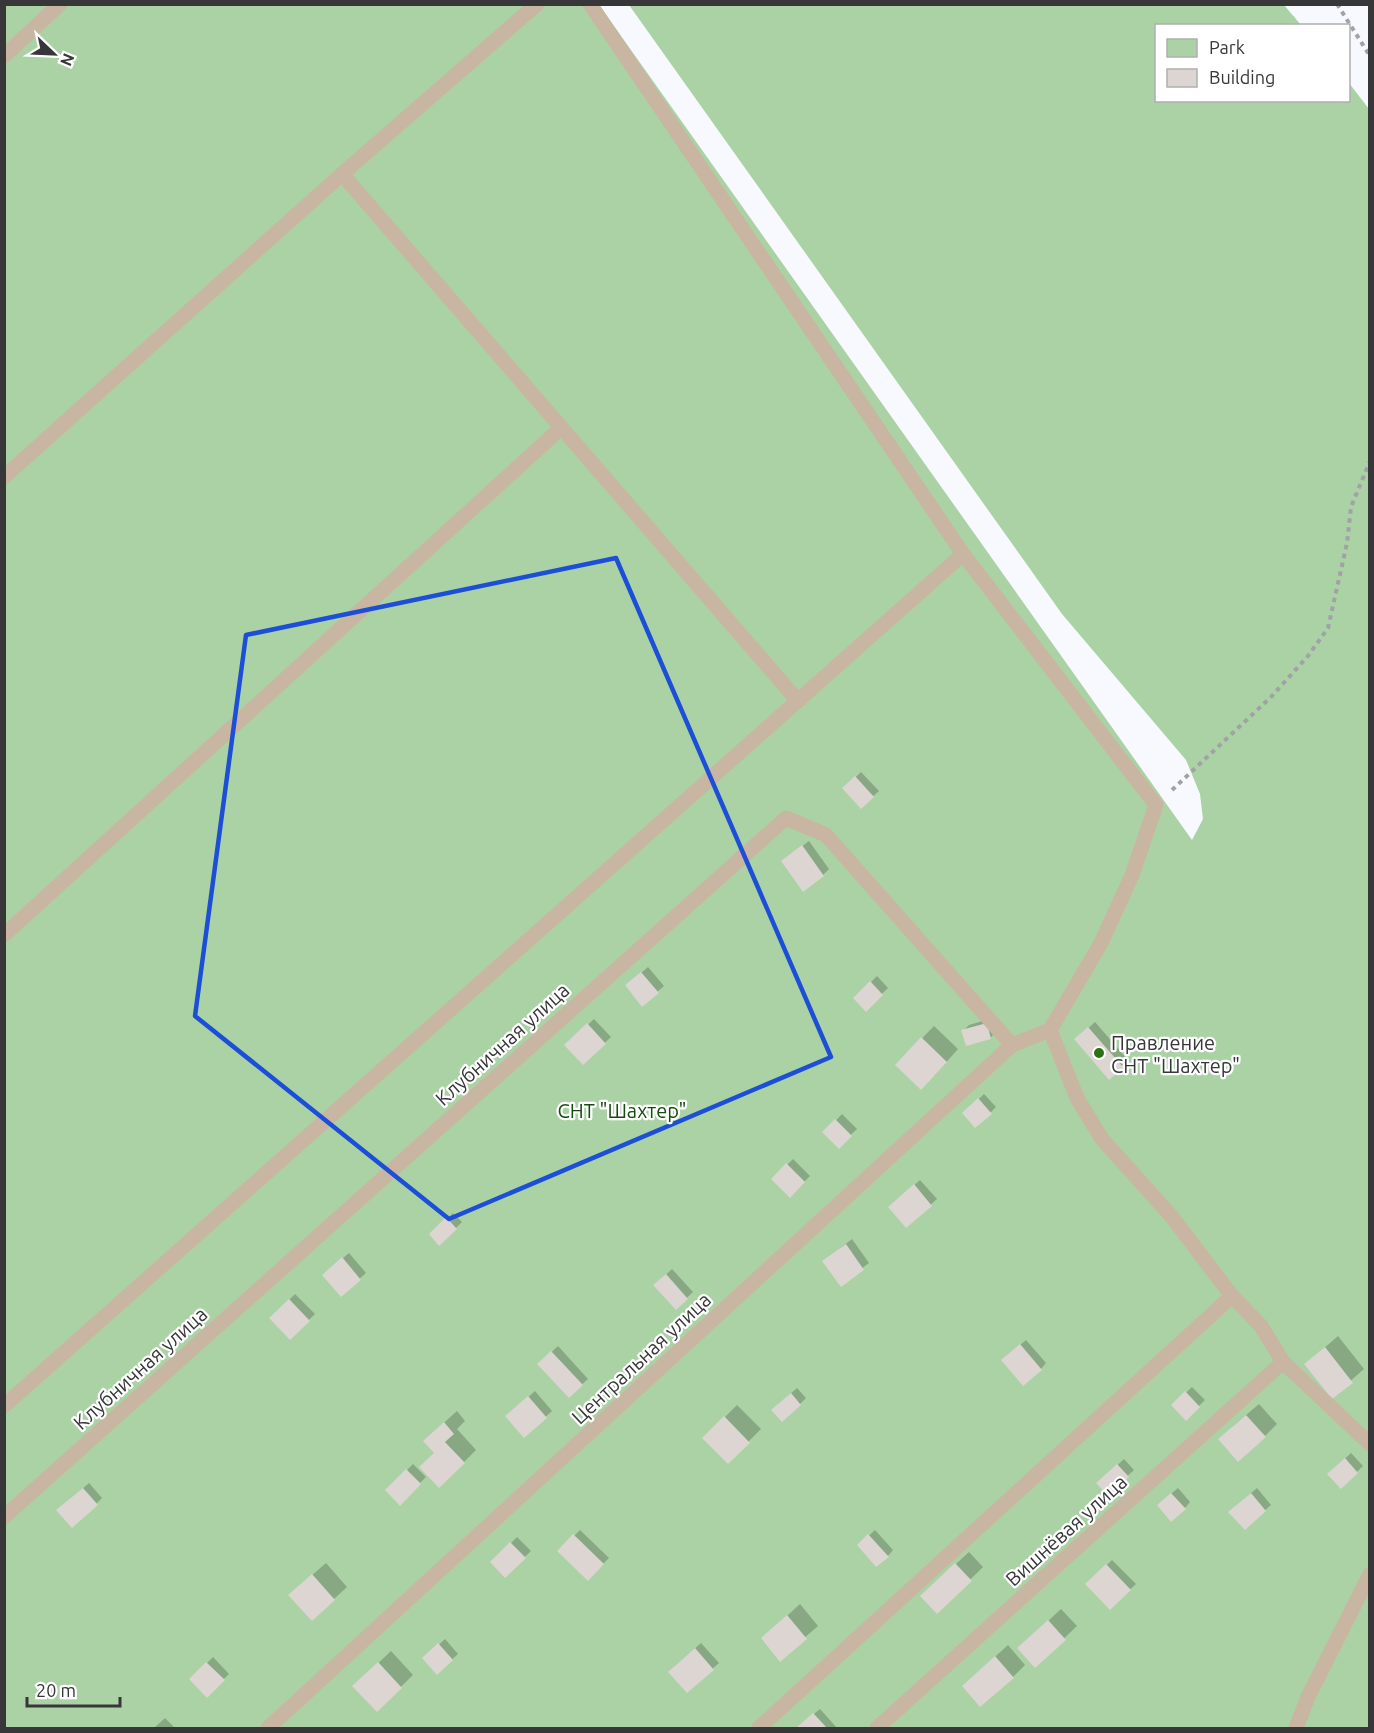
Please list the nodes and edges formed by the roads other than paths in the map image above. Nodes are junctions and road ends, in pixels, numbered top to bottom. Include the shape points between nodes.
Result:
1 (60, 4) edge
2 (537, 4) edge
3 (590, 4) edge
4 (4, 56) edge
5 (342, 174) junction
6 (561, 428) junction
7 (4, 477) edge
8 (963, 554) junction
9 (798, 701) junction
10 (4, 935) edge
11 (1050, 1030) junction
12 (1012, 1045) junction
13 (1232, 1296) junction
14 (1283, 1362) junction
15 (4, 1406) edge
16 (1370, 1444) edge
17 (4, 1517) edge
18 (1370, 1574) edge
19 (268, 1728) edge
20 (759, 1728) edge
21 (877, 1728) edge
22 (1296, 1728) edge

1 - 4 lane
2 - 5 lane
3 - 8 lane
5 - 6 lane
5 - 7 lane
6 - 9 lane
6 - 10 lane
8 - 9 lane
8 - 11 lane via 1156,805 1132,875 1101,943
9 - 15 lane
11 - 12 lane, Центральная улица
11 - 13 lane via 1077,1098 1102,1140 1172,1217
12 - 17 lane, Клубничная улица via 826,835 786,818
12 - 19 lane, Центральная улица
13 - 14 lane via 1261,1326
13 - 20 lane
14 - 16 lane
14 - 21 lane, Вишнёвая улица
18 - 22 lane

